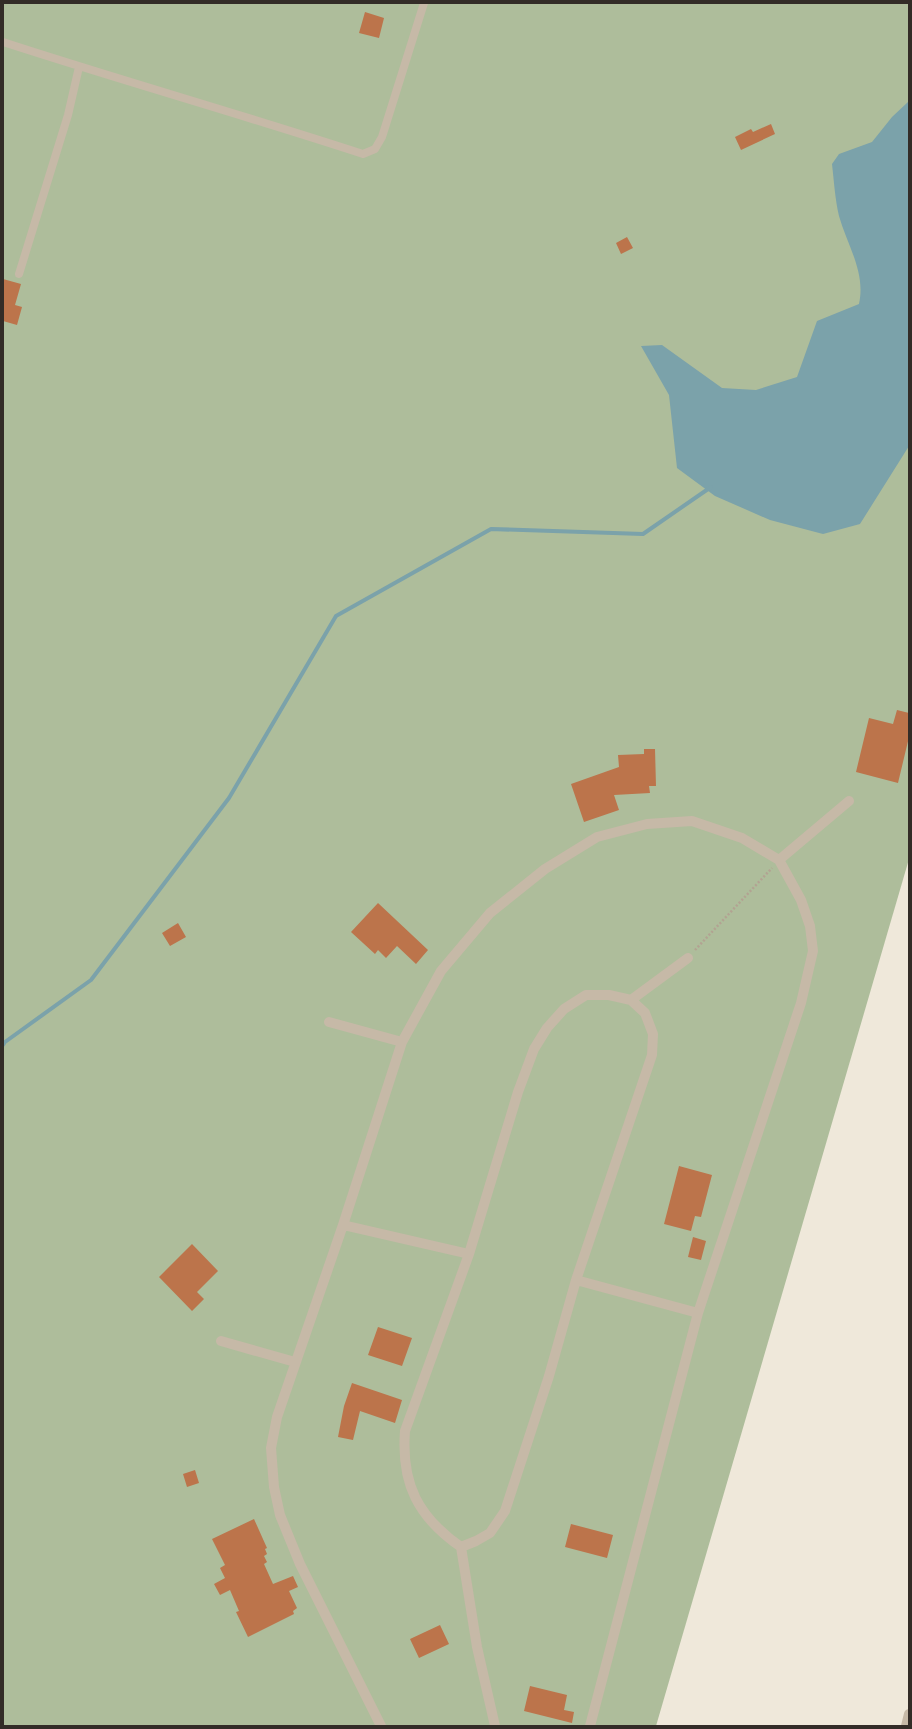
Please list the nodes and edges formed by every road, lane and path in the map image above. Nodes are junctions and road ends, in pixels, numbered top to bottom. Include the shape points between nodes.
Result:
1 (424, 3) edge
2 (3, 42) edge
3 (79, 67) junction
4 (19, 274) dead end
5 (849, 801) dead end
6 (779, 860) junction
7 (688, 958) joint
8 (631, 1000) junction
9 (328, 1022) dead end
10 (402, 1042) junction
11 (343, 1225) junction
12 (469, 1254) junction
13 (576, 1280) junction
14 (698, 1313) junction
15 (221, 1341) dead end
16 (295, 1362) junction
17 (461, 1547) junction
18 (909, 1714) edge
19 (381, 1726) edge
20 (495, 1726) edge
21 (590, 1726) edge
22 (906, 1726) edge

1 - 3 lane via 382,137 375,149 363,154
2 - 3 lane
3 - 4 lane via 68,115
5 - 6 street
6 - 7 path
6 - 10 street via 742,838 692,821 646,824 597,837 545,869 490,913 441,971
6 - 14 street via 801,900 810,926 813,951 801,1003
7 - 8 street
8 - 12 street via 608,995 586,995 564,1009 547,1028 534,1049 518,1092
8 - 13 street via 645,1013 651,1027 652,1055
9 - 10 street
10 - 11 street
11 - 12 street
11 - 16 street
12 - 17 street via 405,1430 404,1450 406,1472 414,1496 429,1521
13 - 14 street
13 - 17 street via 549,1376 505,1511 490,1533
14 - 21 street
15 - 16 street
16 - 19 street via 277,1417 271,1448 274,1487 280,1515 300,1564
17 - 20 street via 476,1647
18 - 22 street

